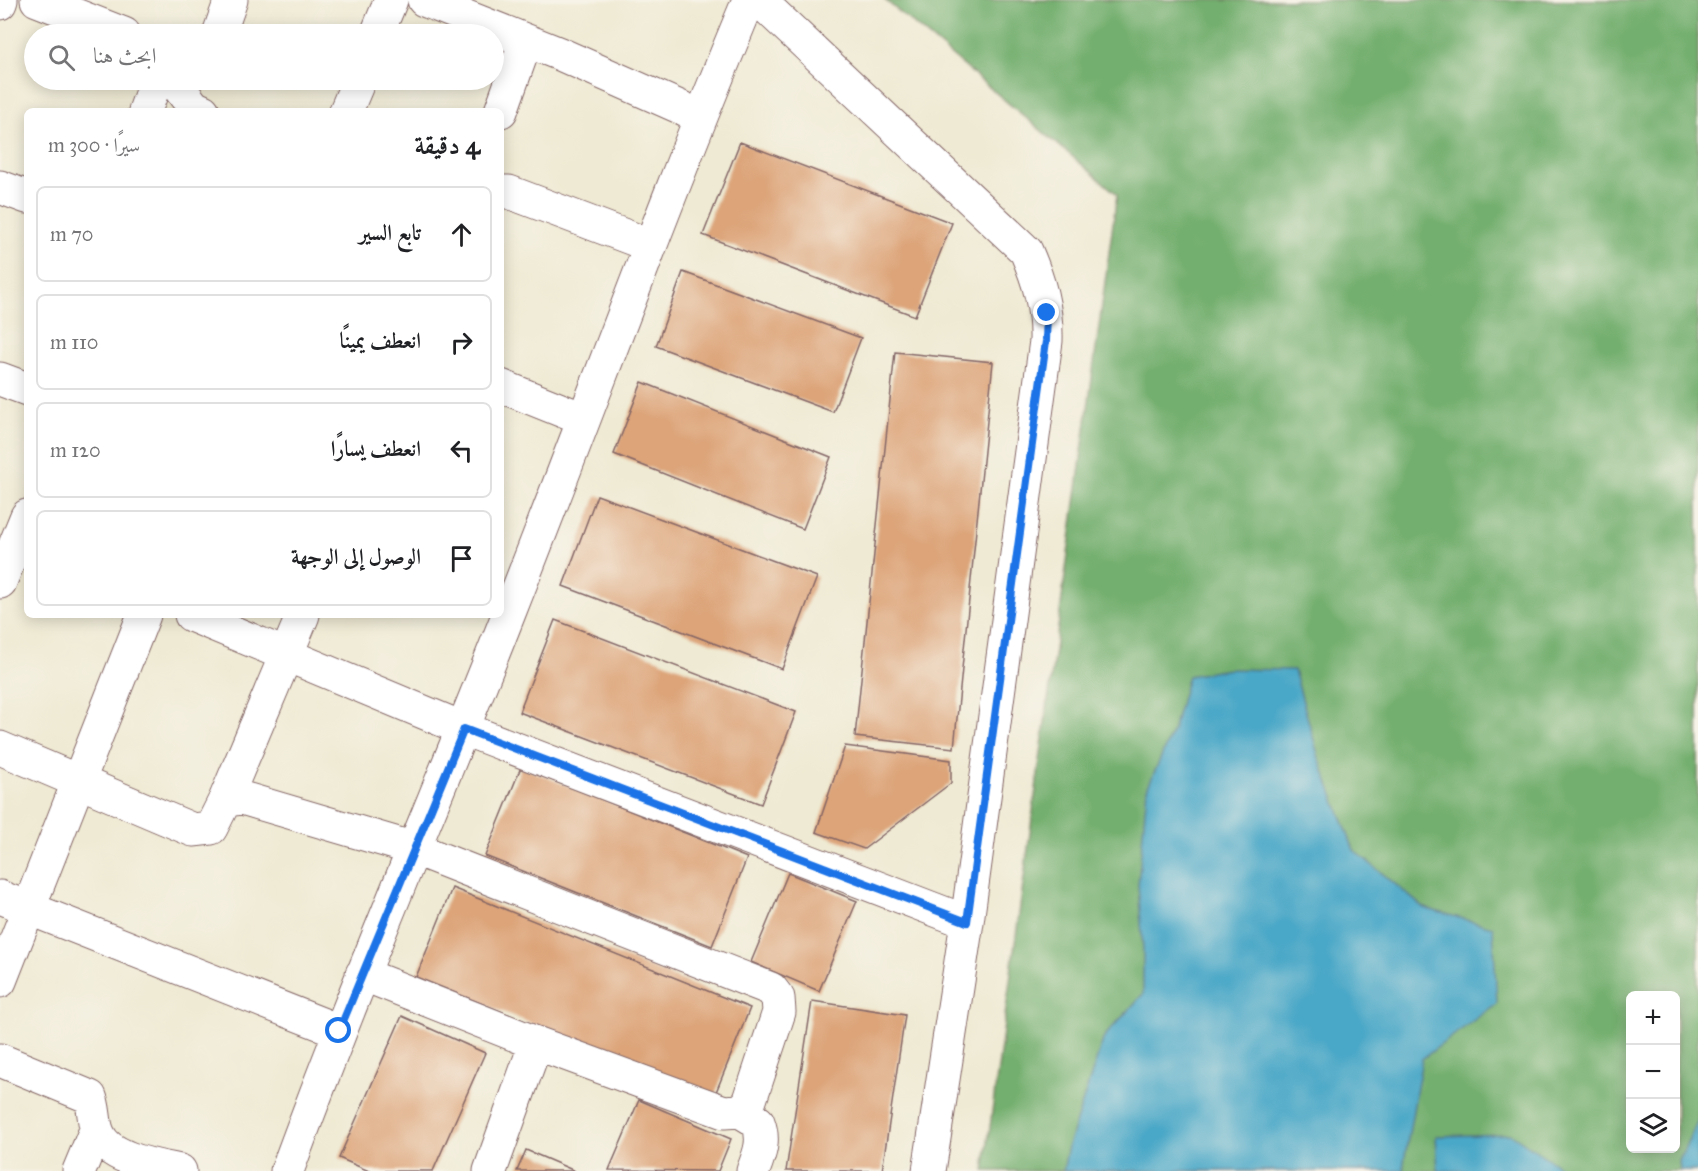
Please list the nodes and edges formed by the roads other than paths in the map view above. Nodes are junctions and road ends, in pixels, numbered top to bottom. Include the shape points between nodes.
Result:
1 (37, 0) edge
2 (231, 0) edge
3 (391, 0) edge
4 (424, 0) edge
5 (749, 0) edge
6 (759, 0) edge
7 (98, 24) edge
8 (223, 24) edge
9 (381, 24) edge
10 (484, 24) edge
11 (504, 32) edge
12 (526, 41) junction
13 (152, 90) edge
14 (185, 90) edge
15 (355, 90) edge
16 (200, 99) edge
17 (146, 108) edge
18 (347, 108) edge
19 (502, 108) edge
20 (700, 116) junction
21 (0, 187) edge
22 (24, 196) edge
23 (504, 199) edge
24 (649, 245) junction
25 (0, 379) edge
26 (504, 387) edge
27 (24, 388) edge
28 (583, 419) junction
29 (24, 524) edge
30 (14, 549) edge
31 (0, 582) edge
32 (510, 587) edge
33 (504, 606) edge
34 (143, 618) edge
35 (198, 618) edge
36 (302, 618) edge
37 (500, 618) edge
38 (285, 655) junction
39 (464, 729) junction
40 (0, 748) edge
41 (78, 781) junction
42 (225, 800) junction
43 (415, 849) junction
44 (14, 902) edge
45 (967, 922) junction
46 (362, 974) junction
47 (0, 981) edge
48 (339, 1031) junction
49 (536, 1043) junction
50 (0, 1060) edge
51 (740, 1111) junction
52 (96, 1130) junction
53 (79, 1171) edge
54 (180, 1171) edge
55 (287, 1171) edge
56 (490, 1171) edge
57 (753, 1171) edge
58 (928, 1171) edge

1 - 7 street
2 - 8 street
3 - 9 street
4 - 10 street
5 - 20 street
6 - 45 street via 1026,251 1047,313 1045,353
11 - 12 street
12 - 19 street
12 - 20 street
13 - 17 street
14 - 16 street
15 - 18 street
20 - 24 street
21 - 22 street
23 - 24 street
24 - 28 street
25 - 27 street
26 - 28 street
28 - 32 street
29 - 30 street
30 - 31 street
32 - 33 street
34 - 41 street
35 - 38 street
36 - 38 street
37 - 39 street
38 - 39 street
38 - 42 street
39 - 43 street
39 - 45 street
40 - 41 street
41 - 42 street via 193,830 211,828
41 - 44 street
42 - 43 street via 242,798
43 - 46 street
43 - 51 street via 771,989 778,998 779,1012 749,1102
44 - 47 street
44 - 48 street
45 - 58 street
46 - 48 street
46 - 49 street
48 - 55 street
49 - 51 street via 724,1112
49 - 56 street
50 - 52 street via 90,1097
51 - 57 street via 758,1122 762,1133
52 - 53 street
52 - 54 street via 107,1146 135,1161

